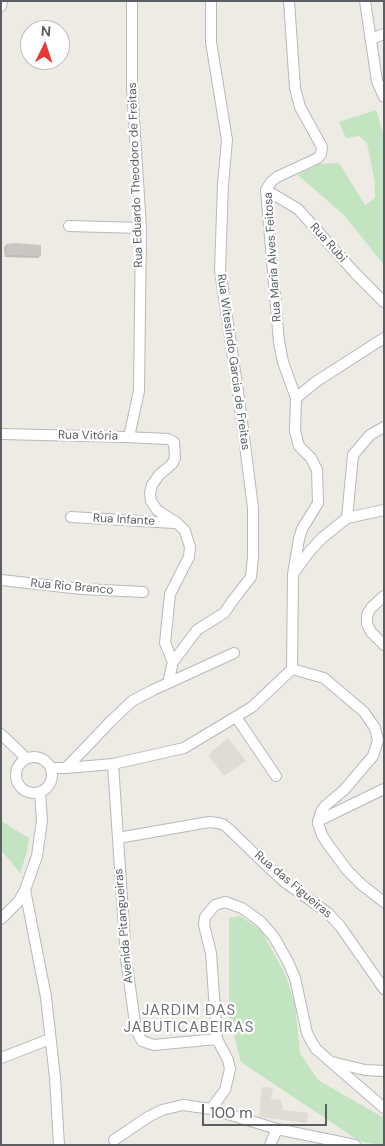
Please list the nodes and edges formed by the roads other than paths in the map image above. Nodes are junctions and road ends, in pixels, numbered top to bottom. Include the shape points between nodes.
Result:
1 (2, 1) edge
2 (132, 1) edge
3 (210, 1) edge
4 (289, 1) edge
5 (365, 1) edge
6 (1, 6) edge
7 (384, 34) edge
8 (371, 39) junction
9 (384, 97) edge
10 (266, 190) junction
11 (69, 226) dead end
12 (141, 228) junction
13 (384, 302) edge
14 (384, 338) edge
15 (296, 398) junction
16 (384, 427) edge
17 (1, 434) edge
18 (129, 437) junction
19 (384, 510) edge
20 (71, 517) dead end
21 (347, 518) junction
22 (176, 523) junction
23 (293, 574) junction
24 (1, 580) edge
25 (143, 592) dead end
26 (384, 596) edge
27 (384, 646) edge
28 (234, 653) dead end
29 (173, 662) junction
30 (292, 669) junction
31 (168, 683) junction
32 (236, 717) junction
33 (1, 734) edge
34 (26, 758) junction
35 (113, 764) junction
36 (51, 768) junction
37 (66, 768) junction
38 (276, 776) dead end
39 (384, 789) edge
40 (40, 793) junction
41 (318, 821) junction
42 (118, 838) junction
43 (25, 890) junction
44 (384, 902) edge
45 (1, 919) edge
46 (384, 989) edge
47 (50, 1039) junction
48 (217, 1039) junction
49 (1, 1058) edge
50 (331, 1061) junction
51 (384, 1072) edge
52 (384, 1108) edge
53 (212, 1109) junction
54 (277, 1129) junction
55 (114, 1140) dead end
56 (58, 1145) edge
57 (270, 1145) edge
58 (355, 1145) edge

1 - 6 street
2 - 12 street, Rua Eduardo Theodoro de Freitas via 132,87
3 - 29 street, Rua Witesindo Garcia de Freitas via 212,42 227,140 220,270 253,508 253,557 250,577 224,613 197,630
4 - 10 street, Rua Maria Alves Feitosa via 295,88 300,107 322,147 322,154 277,177
5 - 8 street
7 - 8 street
8 - 9 street via 377,81
10 - 13 street, Rua Rubi via 298,210
10 - 15 street, Rua Maria Alves Feitosa via 279,342
11 - 12 street
12 - 18 street, Rua Eduardo Theodoro de Freitas via 139,391
14 - 15 street
15 - 23 street via 295,431 299,446 317,470 318,503 302,529
16 - 21 street via 370,435 353,455
17 - 18 street, Rua Vitória
18 - 22 street, Rua Vitória via 174,442 175,458 159,475 150,493 157,510
19 - 21 street
20 - 22 street, Rua Infante
21 - 23 street via 322,538
22 - 29 street via 185,531 190,546 189,557 170,594 165,644
23 - 30 street
24 - 25 street, Rua Rio Branco
26 - 27 street via 367,615 371,632
28 - 31 street
29 - 31 street
30 - 32 street via 252,707
30 - 41 street via 324,678 364,712 375,728 378,740 373,756 344,790 325,806
31 - 37 street via 132,701
32 - 35 street via 184,748
32 - 38 street
33 - 34 street
34 - 36 street via 38,757
34 - 40 street via 15,772 18,785 27,792
35 - 37 street
35 - 42 street, Avenida Pitangueiras
36 - 37 street
36 - 40 street via 52,780
39 - 41 street
40 - 43 street via 42,820 37,856
41 - 44 street via 327,844 347,870
42 - 46 street, Rua das Figueiras via 209,822 224,825 286,883 328,913
42 - 48 street, Avenida Pitangueiras via 126,958 136,1030 142,1041 154,1045
43 - 45 street
43 - 47 street via 46,997
47 - 49 street
47 - 56 street
48 - 50 street via 205,917 215,904 224,902 242,908 261,922 274,938 295,978 307,1033 316,1049
48 - 53 street via 230,1070 225,1090
50 - 51 street
50 - 52 street
53 - 54 street
53 - 55 street via 183,1105 162,1110
54 - 57 street
54 - 58 street

